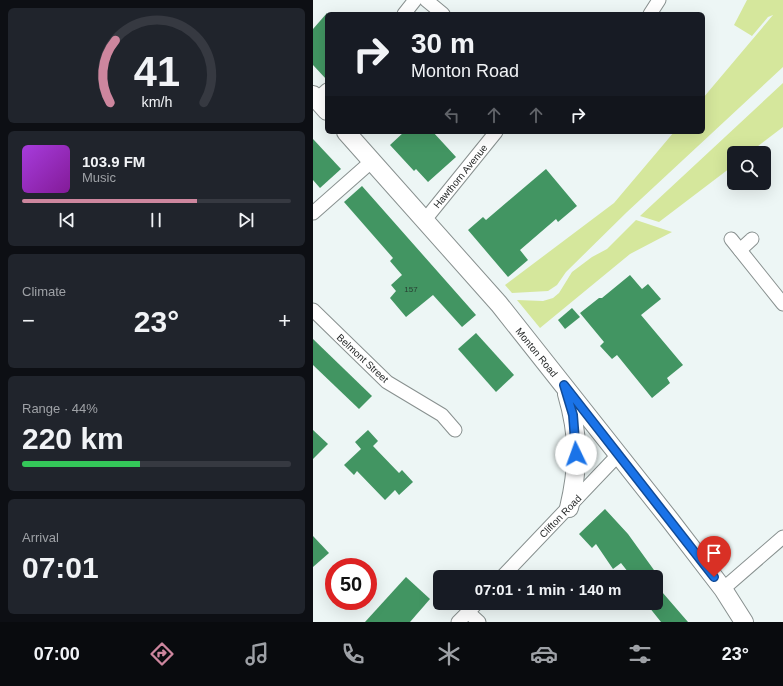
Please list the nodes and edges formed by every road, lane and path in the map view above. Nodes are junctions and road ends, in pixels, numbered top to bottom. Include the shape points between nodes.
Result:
1 (415, 0) edge
2 (426, 0) edge
3 (659, 0) edge
4 (406, 12) edge
5 (441, 12) edge
6 (651, 12) edge
7 (348, 134) edge
8 (494, 134) edge
9 (372, 162) junction
10 (313, 212) edge
11 (424, 221) junction
12 (731, 239) dead end
13 (753, 239) dead end
14 (740, 250) junction
15 (783, 304) edge
16 (313, 310) edge
17 (564, 385) junction
18 (455, 430) dead end
19 (618, 455) junction
20 (569, 508) junction
21 (783, 537) edge
22 (509, 570) edge
23 (723, 589) junction
24 (469, 610) edge
25 (473, 610) edge
26 (458, 622) edge
27 (479, 622) edge
28 (744, 622) edge

1 - 4 street
2 - 5 street
3 - 6 street
7 - 9 main road, Monton Road
8 - 11 street, Hawthorn Avenue
9 - 10 street
9 - 11 main road, Monton Road
11 - 17 main road, Monton Road via 499,304
12 - 14 street
13 - 14 street
14 - 15 street
16 - 18 street, Belmont Street via 387,382 442,415
17 - 19 main road, Monton Road
17 - 20 main road via 573,415 576,445 575,477
19 - 20 street, Clifton Road
19 - 23 main road, Monton Road
20 - 22 street, Clifton Road
21 - 23 street
23 - 28 main road, Monton Road
24 - 26 street
25 - 27 street

